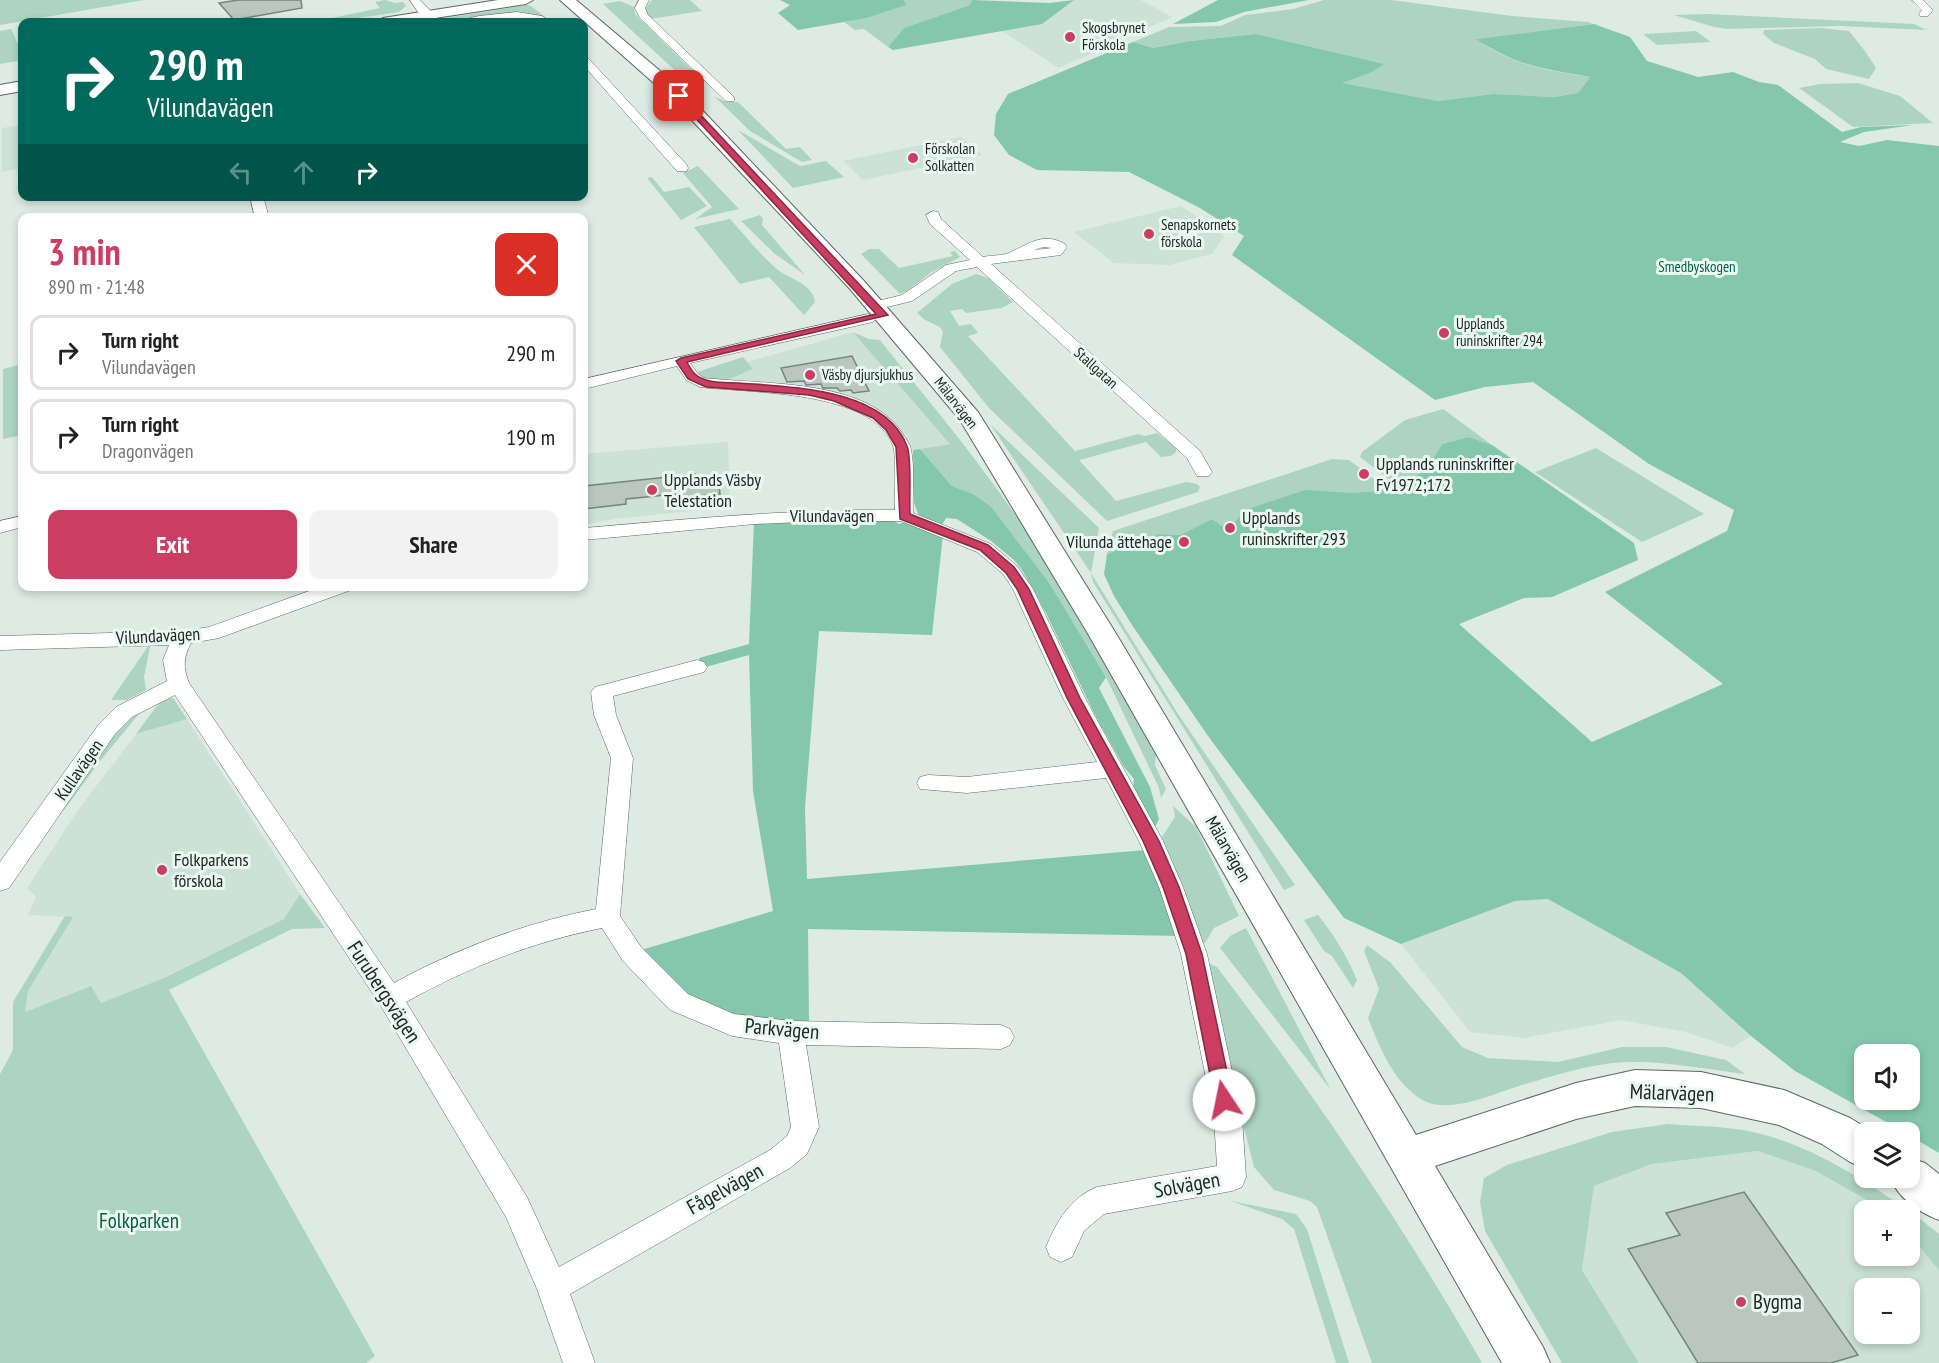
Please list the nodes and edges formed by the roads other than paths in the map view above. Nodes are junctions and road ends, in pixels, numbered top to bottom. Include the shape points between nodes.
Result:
1 (416, 0) edge
2 (499, 0) edge
3 (526, 0) edge
4 (644, 0) edge
5 (1917, 0) edge
6 (560, 2) edge
7 (1924, 14) dead end
8 (429, 17) edge
9 (496, 18) edge
10 (537, 18) edge
11 (573, 18) edge
12 (580, 18) edge
13 (588, 24) edge
14 (588, 32) edge
15 (588, 64) edge
16 (18, 87) edge
17 (0, 90) edge
18 (730, 99) dead end
19 (682, 168) dead end
20 (933, 215) dead end
21 (1010, 257) dead end
22 (982, 264) junction
23 (872, 313) junction
24 (681, 361) junction
25 (588, 383) edge
26 (1203, 471) dead end
27 (904, 516) junction
28 (18, 523) edge
29 (0, 527) edge
30 (588, 534) edge
31 (330, 591) edge
32 (184, 638) junction
33 (0, 643) edge
34 (697, 667) dead end
35 (179, 684) junction
36 (1111, 770) junction
37 (928, 783) dead end
38 (0, 881) edge
39 (608, 917) junction
40 (390, 998) junction
41 (791, 1032) junction
42 (1001, 1037) dead end
43 (1854, 1143) edge
44 (1407, 1157) junction
45 (1920, 1185) edge
46 (1939, 1200) edge
47 (1061, 1247) dead end
48 (552, 1287) junction
49 (574, 1361) edge
50 (1527, 1363) edge

1 - 8 street
2 - 8 main road
3 - 8 main road
4 - 18 street via 640,8 644,16
5 - 7 street via 1928,10
6 - 11 main road, Mälarvägen
6 - 12 main road, Mälarvägen
9 - 10 street
13 - 23 main road, Mälarvägen via 679,96
14 - 23 main road, Mälarvägen via 664,99
15 - 19 street
16 - 17 main road
20 - 22 street, Stallgatan
21 - 22 street
22 - 23 street via 950,277 914,305
22 - 26 street, Stallgatan via 1194,455
23 - 24 street
23 - 44 main road, Mälarvägen via 1047,542
24 - 25 street
24 - 27 street via 692,377 710,384 809,392 848,402 877,416 891,428 902,447
27 - 30 street, Vilundavägen via 755,518
27 - 36 street, Solvägen via 984,548 1010,570 1023,589
28 - 29 street
31 - 32 street, Vilundavägen via 212,633
32 - 33 street, Vilundavägen
32 - 35 street, Furubergsvägen via 175,653 173,669
34 - 39 street via 602,692 605,716 622,758
35 - 38 street, Kullavägen via 124,712 107,729
35 - 40 street, Furubergsvägen
36 - 37 street via 967,785
36 - 47 street, Solvägen via 1151,841 1194,954 1228,1118 1232,1177 1097,1201 1074,1221
39 - 40 street via 510,943 446,967
39 - 41 street, Parkvägen via 632,954 679,1002 732,1025
40 - 48 street, Furubergsvägen via 517,1207
41 - 42 street, Parkvägen
41 - 48 street, Fågelvägen via 805,1127 797,1145 780,1159
43 - 44 main road, Mälarvägen via 1784,1108 1701,1090 1635,1088 1576,1101
44 - 50 main road, Mälarvägen
45 - 46 main road
48 - 49 street, Furubergsvägen

